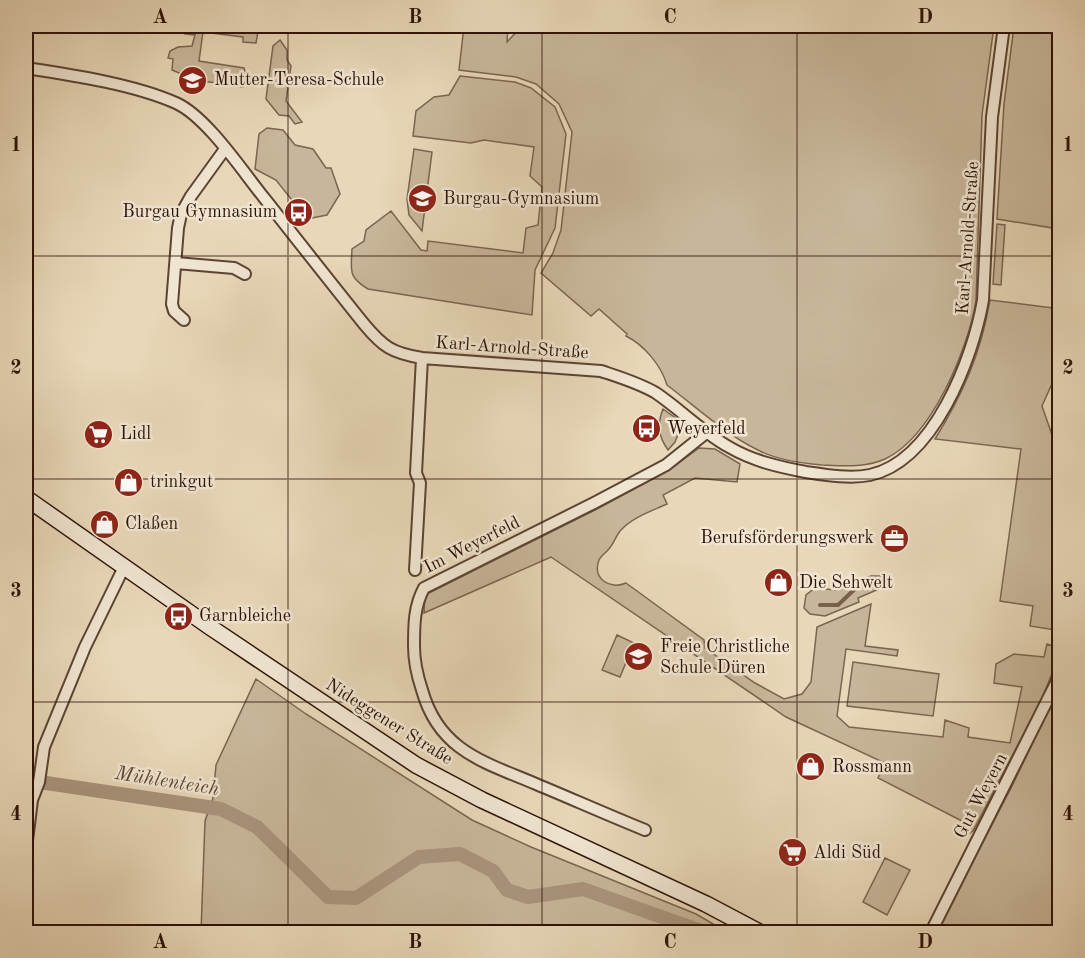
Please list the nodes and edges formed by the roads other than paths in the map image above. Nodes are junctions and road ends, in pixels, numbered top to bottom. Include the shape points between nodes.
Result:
1 (1004, 26) edge
2 (26, 68) edge
3 (225, 149) junction
4 (176, 263) junction
5 (245, 274) dead end
6 (184, 320) dead end
7 (422, 357) junction
8 (706, 433) junction
9 (26, 498) edge
10 (124, 567) junction
11 (415, 570) dead end
12 (1059, 675) edge
13 (645, 830) dead end
14 (26, 849) edge
15 (759, 933) edge
16 (931, 933) edge

1 - 8 street, Karl-Arnold-Straße via 992,117 980,321 949,402 924,438 892,467 869,475 849,476 778,467 752,459
2 - 3 street, Karl-Arnold-Straße via 111,83 177,104 199,120
3 - 4 street via 181,214
3 - 7 street, Karl-Arnold-Straße via 378,341 400,354
4 - 5 street via 234,268
4 - 6 street via 172,304
7 - 8 street, Karl-Arnold-Straße via 601,371 655,393
7 - 11 street, Karl-Arnold-Straße
8 - 13 street, Im Weyerfeld via 666,465 424,588 416,612 414,662 425,704 447,738 478,760
9 - 10 main road, Nideggener Straße
10 - 14 street via 44,747
10 - 15 main road, Nideggener Straße via 416,765
12 - 16 street, Gut Weyern

